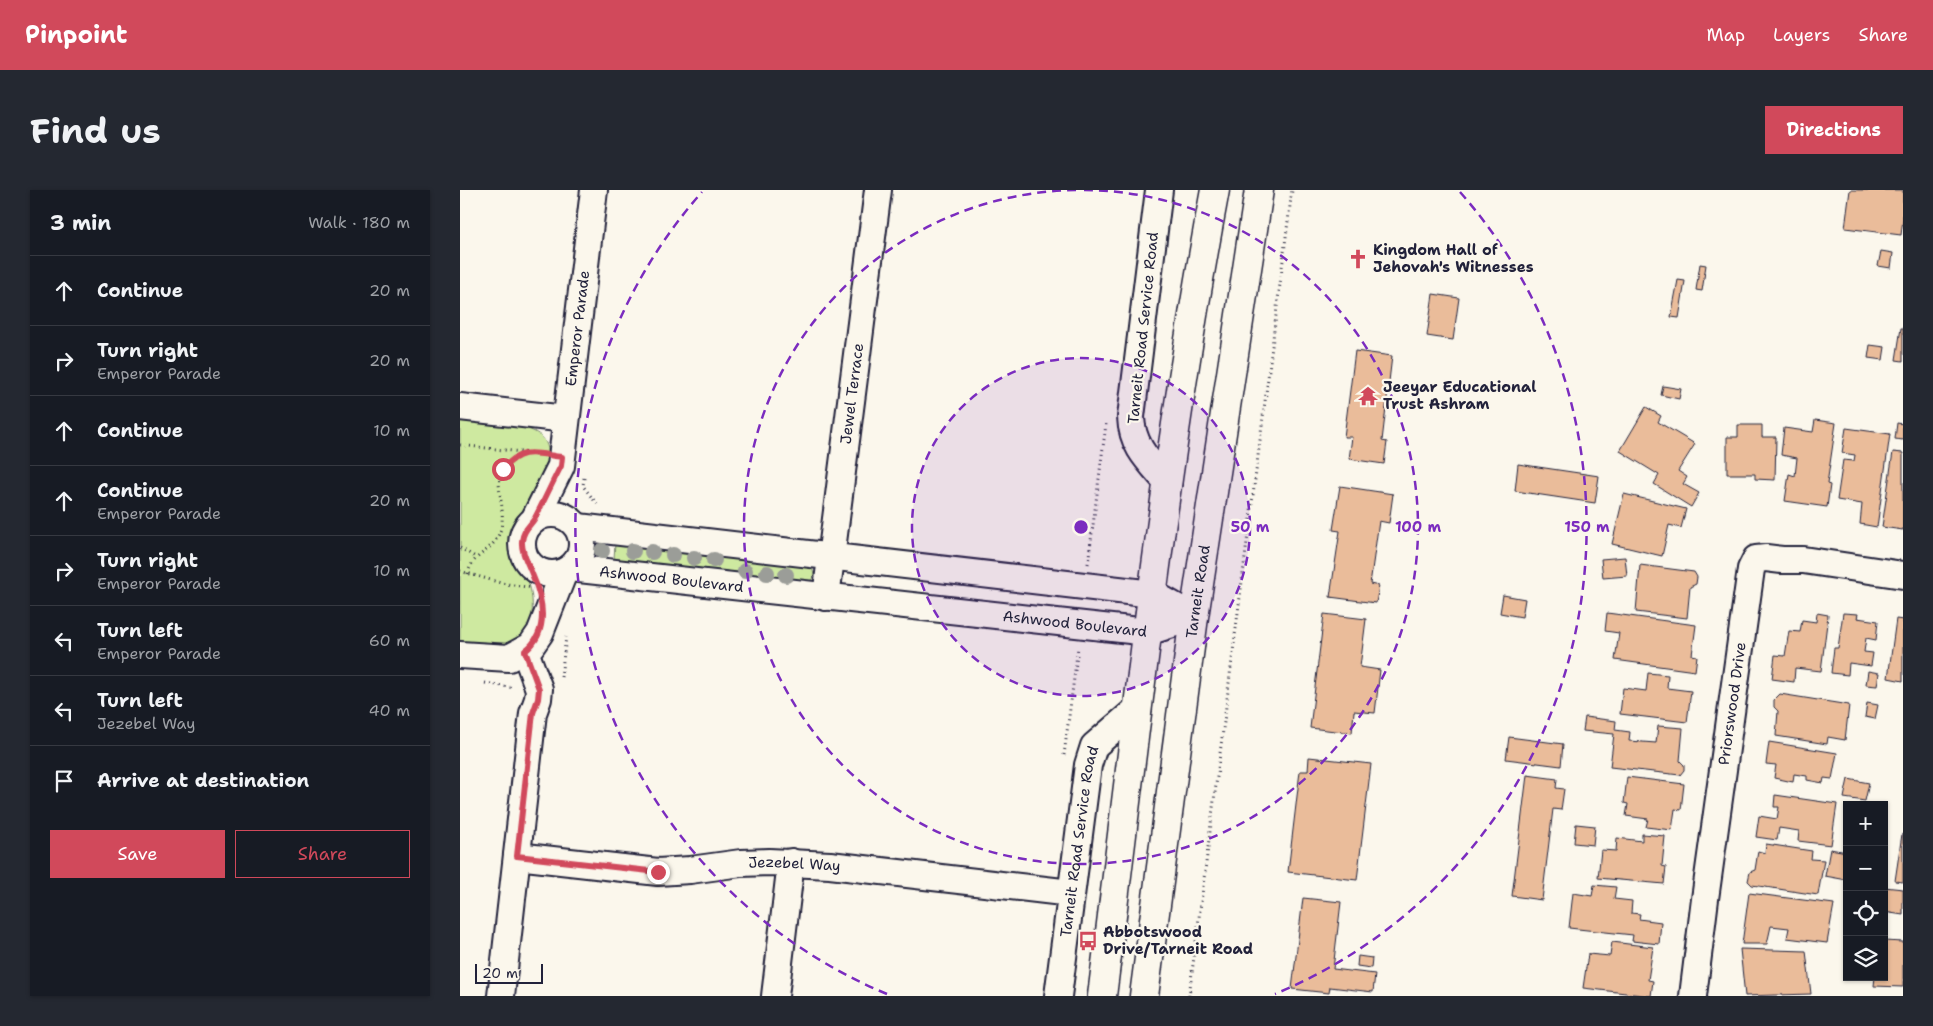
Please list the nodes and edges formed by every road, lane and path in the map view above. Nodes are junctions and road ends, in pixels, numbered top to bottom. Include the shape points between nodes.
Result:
1 (594, 190) edge
2 (878, 190) edge
3 (1160, 190) edge
4 (1215, 190) edge
5 (1259, 190) edge
6 (1292, 190) edge
7 (460, 407) edge
8 (566, 419) junction
9 (460, 445) edge
10 (523, 453) junction
11 (569, 466) junction
12 (1168, 484) junction
13 (599, 507) dead end
14 (534, 520) junction
15 (577, 526) junction
16 (460, 548) edge
17 (831, 556) junction
18 (477, 558) junction
19 (526, 560) junction
20 (1079, 562) dead end
21 (1088, 563) dead end
22 (567, 570) junction
23 (468, 574) dead end
24 (1903, 575) edge
25 (1153, 594) junction
26 (826, 596) junction
27 (1194, 617) junction
28 (543, 624) junction
29 (1148, 632) junction
30 (517, 654) junction
31 (460, 655) edge
32 (1138, 708) junction
33 (517, 856) junction
34 (791, 862) junction
35 (1071, 893) junction
36 (501, 996) edge
37 (775, 996) edge
38 (1058, 996) edge
39 (1102, 996) edge
40 (1144, 996) edge
41 (1189, 996) edge
42 (1693, 996) edge

1 - 8 street, Emperor Parade
2 - 17 street, Jewel Terrace
3 - 12 street, Tarneit Road Service Road via 1131,429 1140,451
4 - 12 main road
5 - 27 main road, Tarneit Road
6 - 41 path
7 - 8 street
8 - 11 street, Emperor Parade
9 - 10 path
10 - 11 path
10 - 18 path via 503,469 500,483 501,527 491,548
11 - 13 path
11 - 14 street, Emperor Parade
11 - 15 street, Emperor Parade
12 - 25 main road
14 - 15 street via 560,514
14 - 19 street via 522,543
15 - 17 street
15 - 22 street via 583,545 581,554
16 - 18 path
17 - 25 street
17 - 26 street, Jewel Terrace
18 - 23 path via 470,565
19 - 22 street via 547,574
19 - 28 street via 538,588
20 - 21 path
22 - 26 street, Ashwood Boulevard
22 - 28 street
24 - 42 street, Priorswood Drive via 1803,560 1766,558 1756,560 1750,569
25 - 27 street
25 - 29 main road
26 - 29 street, Ashwood Boulevard
27 - 29 street, Ashwood Boulevard
27 - 40 main road, Tarneit Road
28 - 30 street via 536,640
29 - 32 main road
30 - 31 street
30 - 33 street via 533,713
32 - 35 street, Tarneit Road Service Road via 1091,752
32 - 39 main road
33 - 34 street, Jezebel Way via 658,872 741,863
33 - 36 street
34 - 35 street, Jezebel Way
34 - 37 street
35 - 38 street, Tarneit Road Service Road

